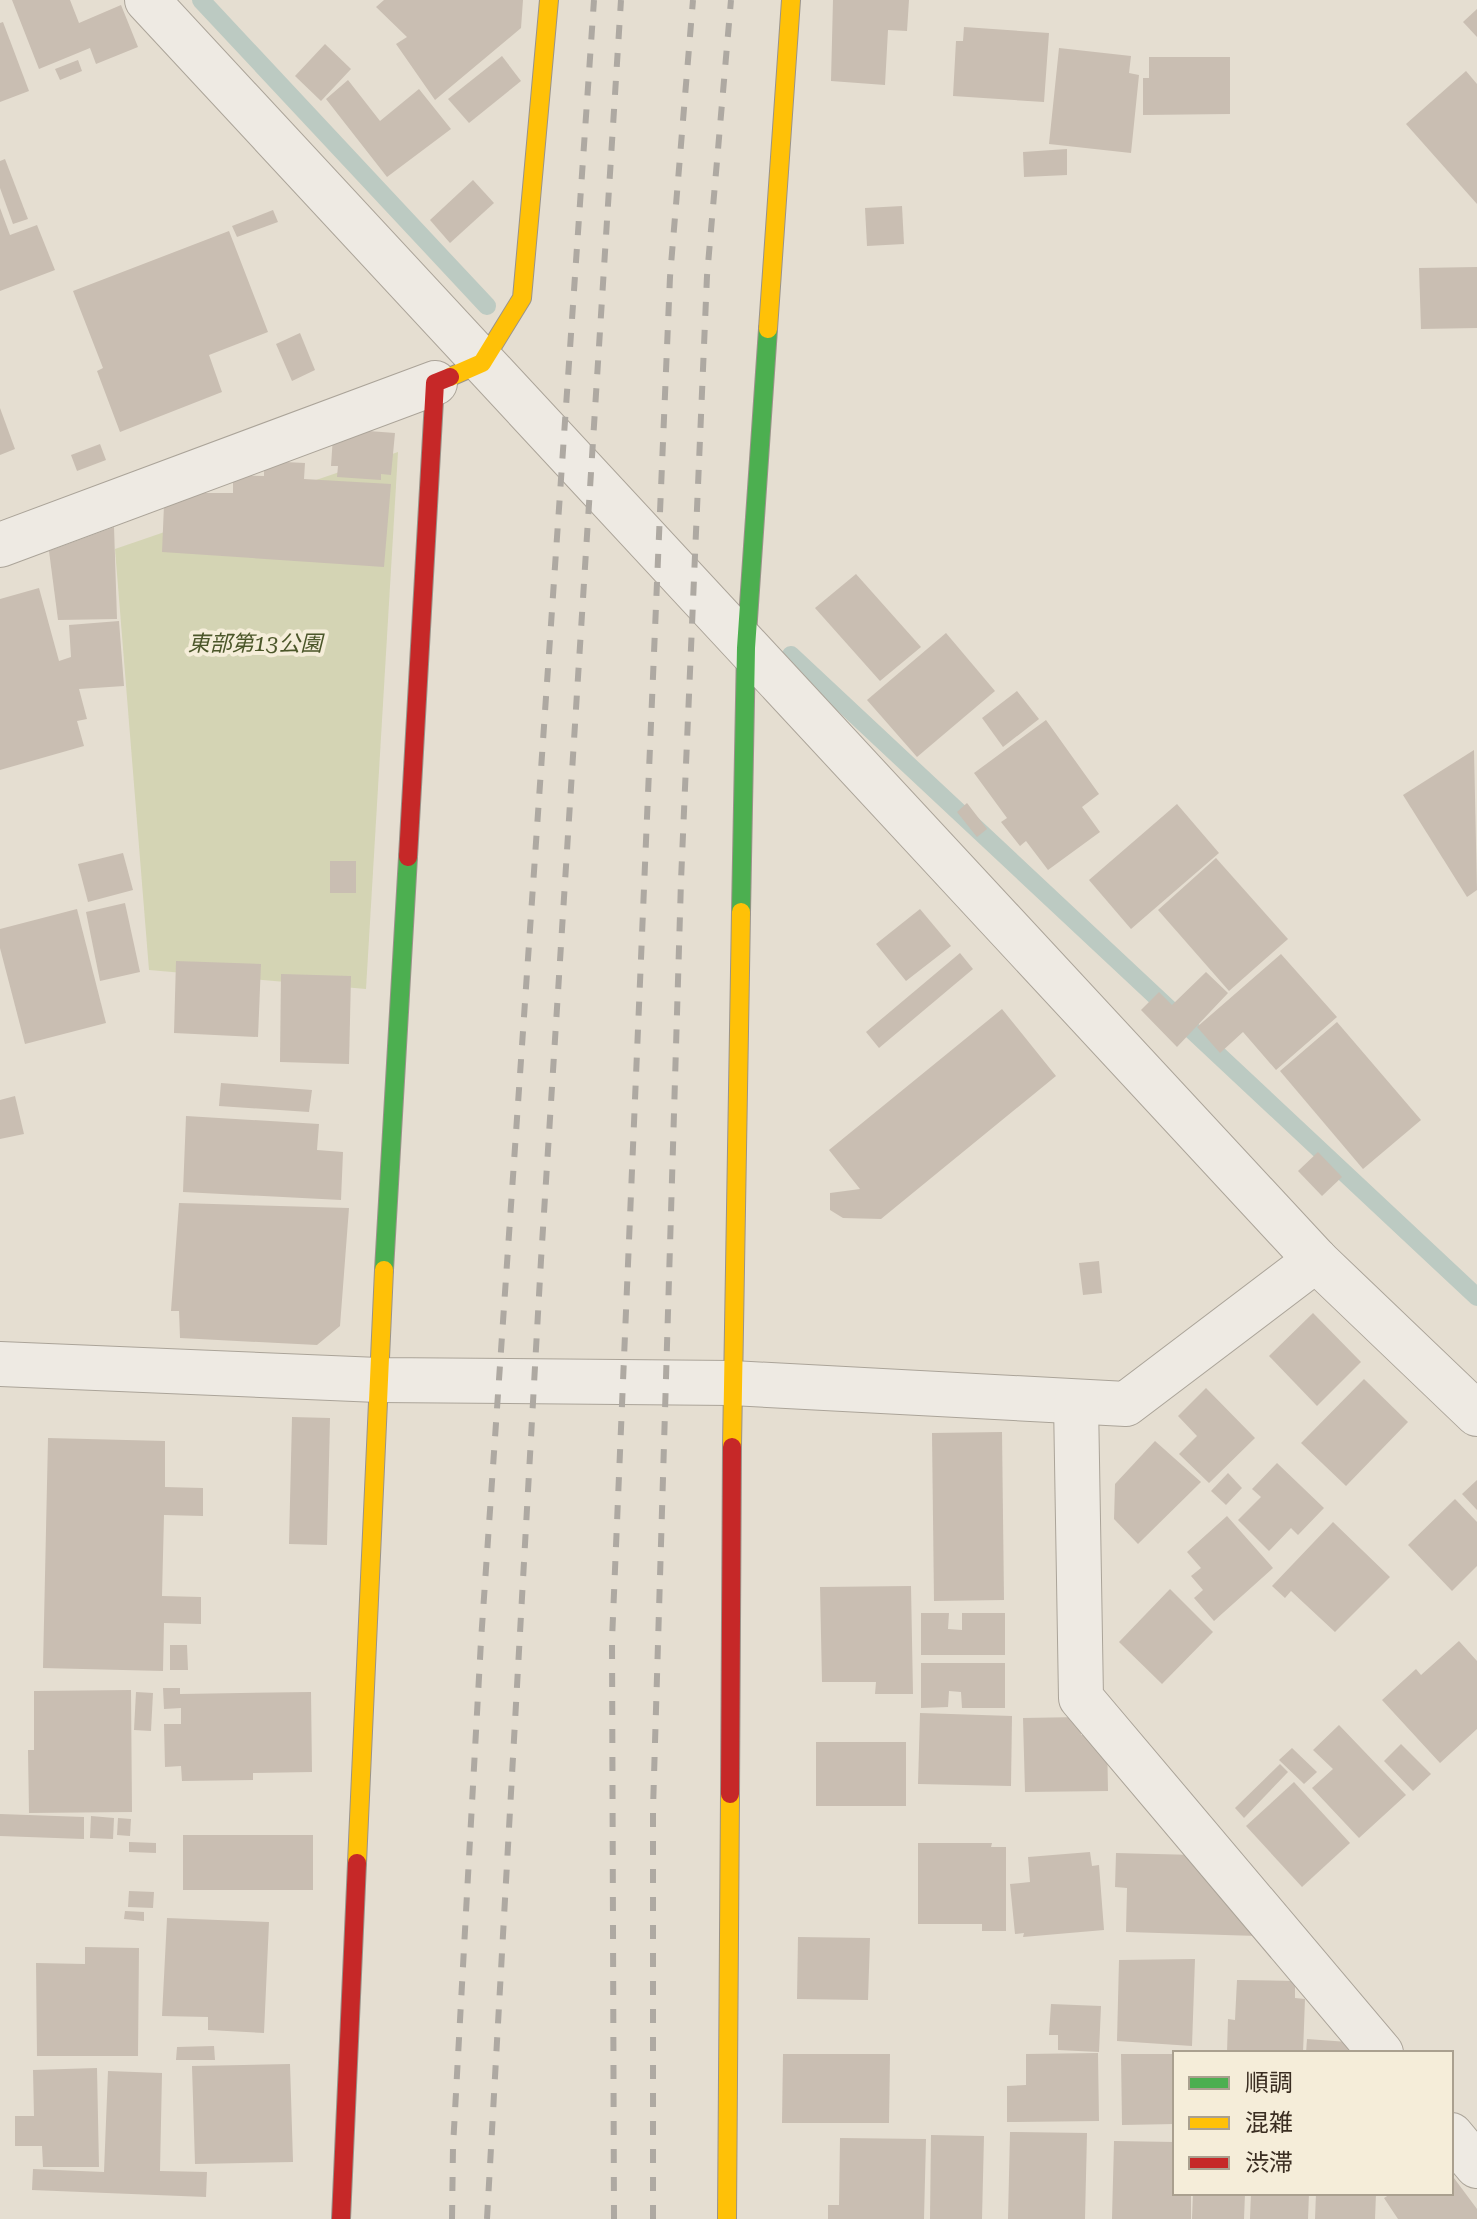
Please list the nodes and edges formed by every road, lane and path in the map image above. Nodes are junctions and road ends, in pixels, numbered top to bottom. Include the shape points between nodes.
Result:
1 (147, 0) edge
2 (549, 0) edge
3 (791, 0) edge
4 (482, 363) junction
5 (435, 383) junction
6 (0, 545) edge
7 (746, 648) junction
8 (1316, 1260) junction
9 (0, 1364) edge
10 (378, 1380) junction
11 (732, 1383) junction
12 (1076, 1402) junction
13 (1477, 1414) edge
14 (1379, 2051) edge
15 (1453, 2137) edge
16 (1477, 2166) edge
17 (341, 2219) edge
18 (727, 2219) edge

1 - 4 street
2 - 4 street via 522,298
3 - 7 street
4 - 5 street
4 - 7 street
5 - 6 street
5 - 10 street
7 - 8 street
7 - 11 street
8 - 12 street via 1126,1404
8 - 13 street
9 - 10 street
10 - 11 street
10 - 17 street
11 - 12 street
11 - 18 street
12 - 14 street via 1081,1698
15 - 16 street

